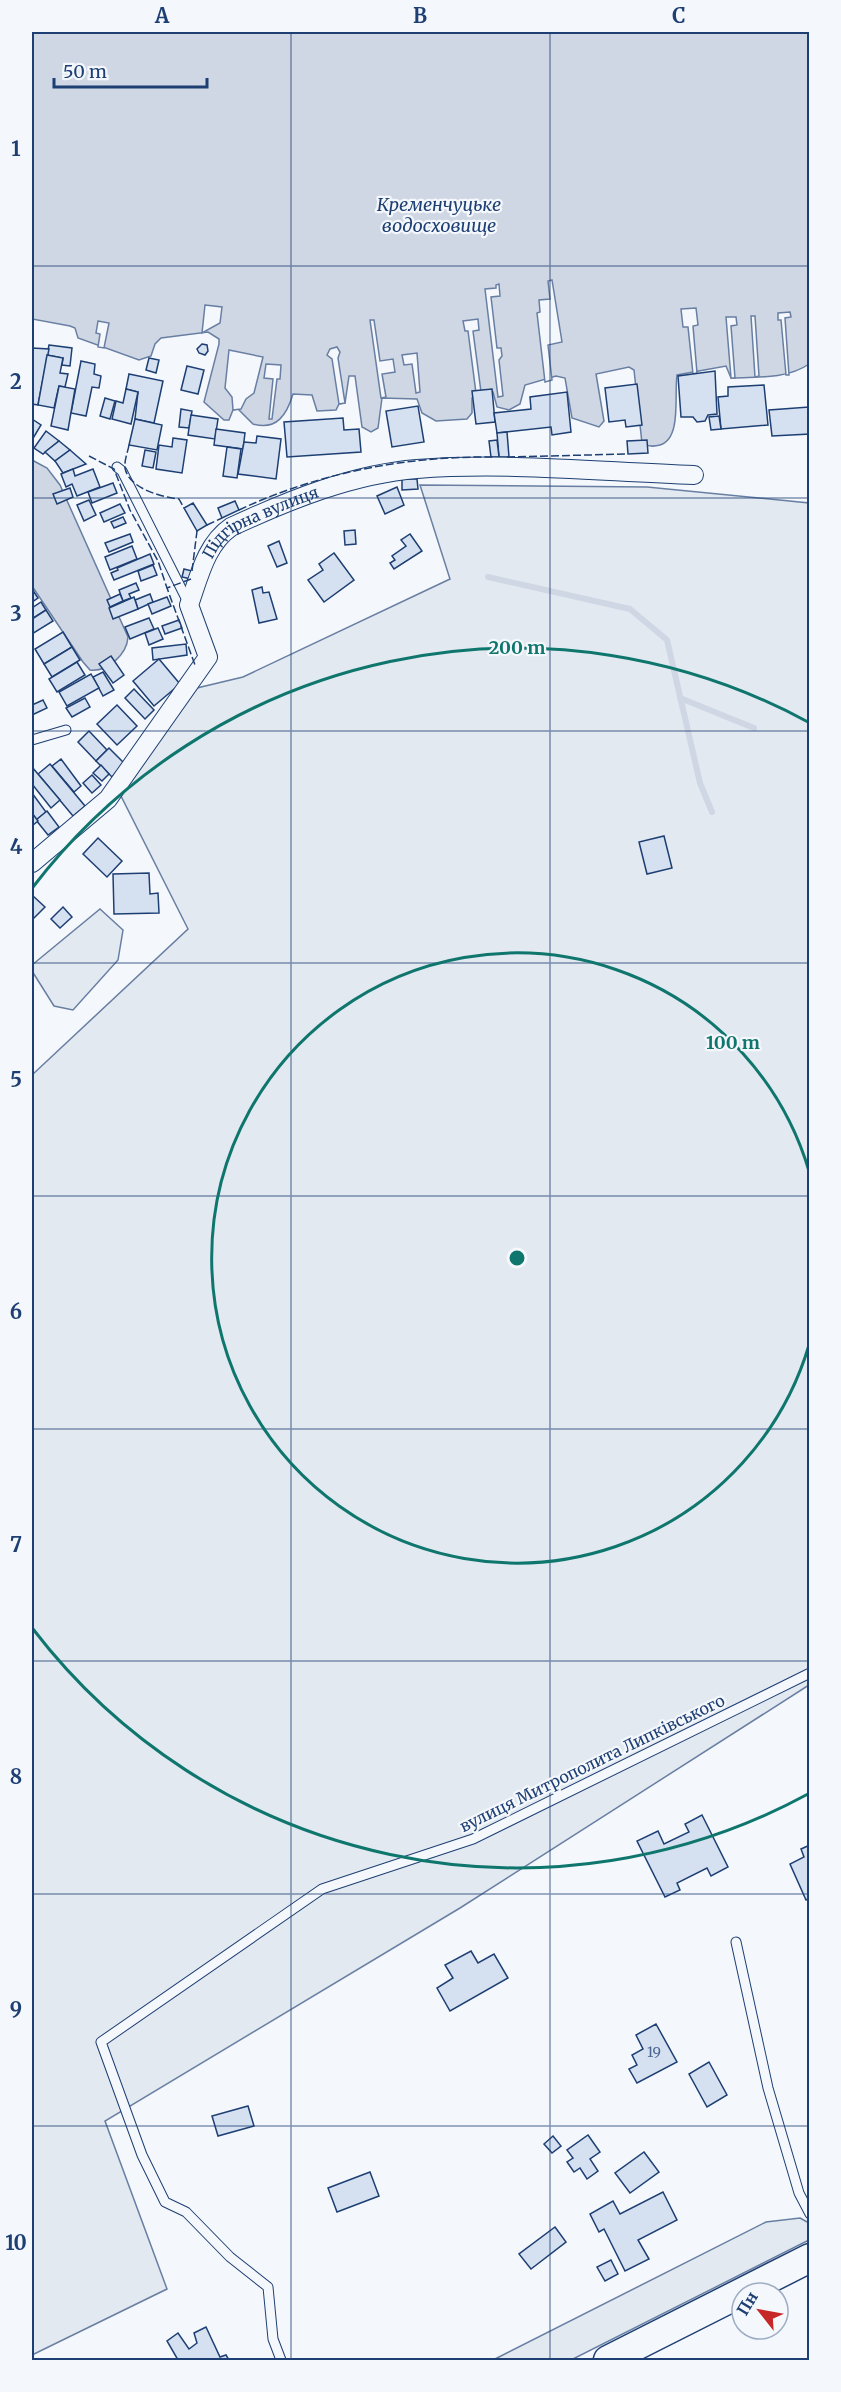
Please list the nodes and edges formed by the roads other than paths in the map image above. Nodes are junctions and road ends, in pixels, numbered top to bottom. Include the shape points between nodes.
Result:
1 (117, 467) dead end
2 (694, 475) dead end
3 (189, 605) junction
4 (66, 730) dead end
5 (32, 740) edge
6 (32, 863) edge
7 (810, 1673) edge
8 (736, 1942) dead end
9 (810, 2214) edge
10 (810, 2258) edge
11 (281, 2361) edge
12 (608, 2361) edge

1 - 3 lane
2 - 3 street, Підгірна вулиця via 459,468 416,469 361,479 293,499 223,533 206,558
3 - 6 street via 208,657 108,800
4 - 5 lane
7 - 11 lane, вулиця Митрополита Липківського via 473,1839 322,1889 101,2042 142,2155 165,2202 186,2212 230,2257 268,2287 273,2339
8 - 9 lane via 768,2088 798,2193
10 - 12 main road

